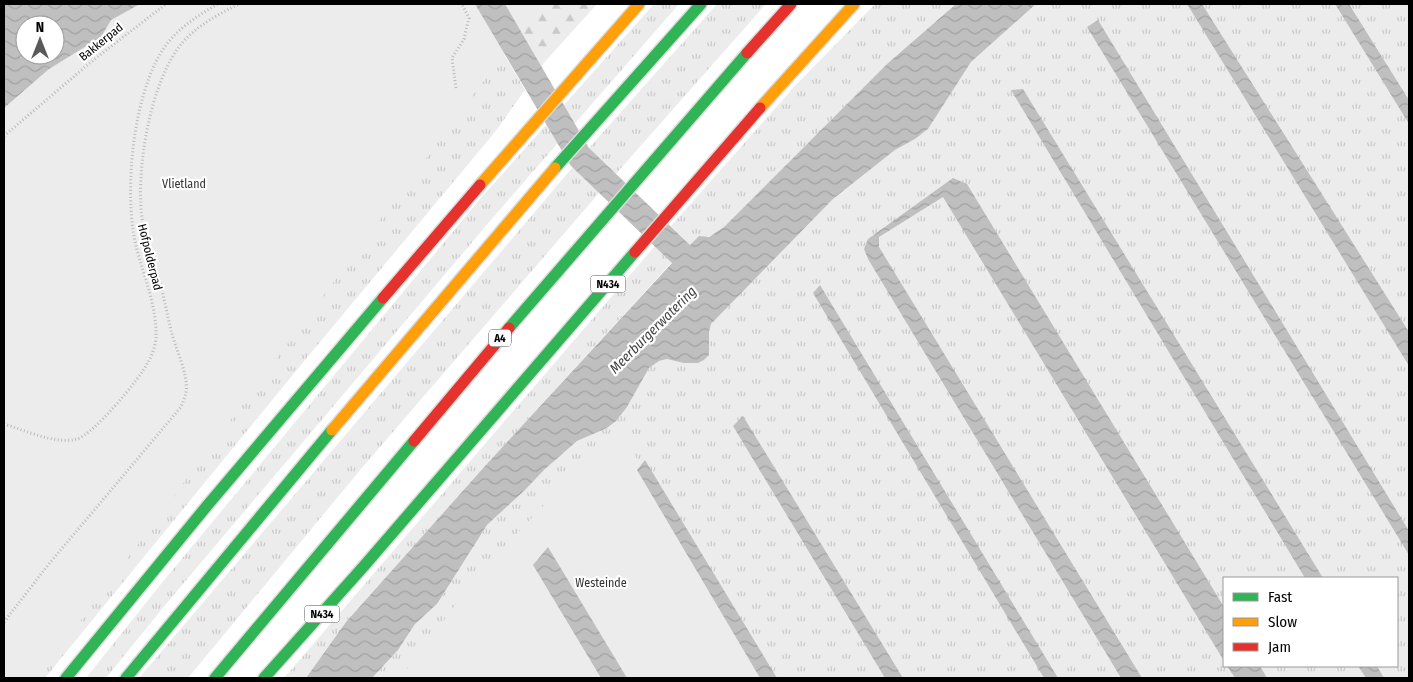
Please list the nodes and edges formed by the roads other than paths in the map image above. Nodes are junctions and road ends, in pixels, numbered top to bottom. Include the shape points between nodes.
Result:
1 (639, 4) edge
2 (701, 4) edge
3 (791, 4) edge
4 (854, 4) edge
5 (66, 678) edge
6 (126, 678) edge
7 (215, 678) edge
8 (264, 678) edge

1 - 5 highway via 373,307
2 - 6 highway via 545,180 295,473
3 - 7 highway, A4 via 536,295
4 - 8 highway, N434 via 752,116

